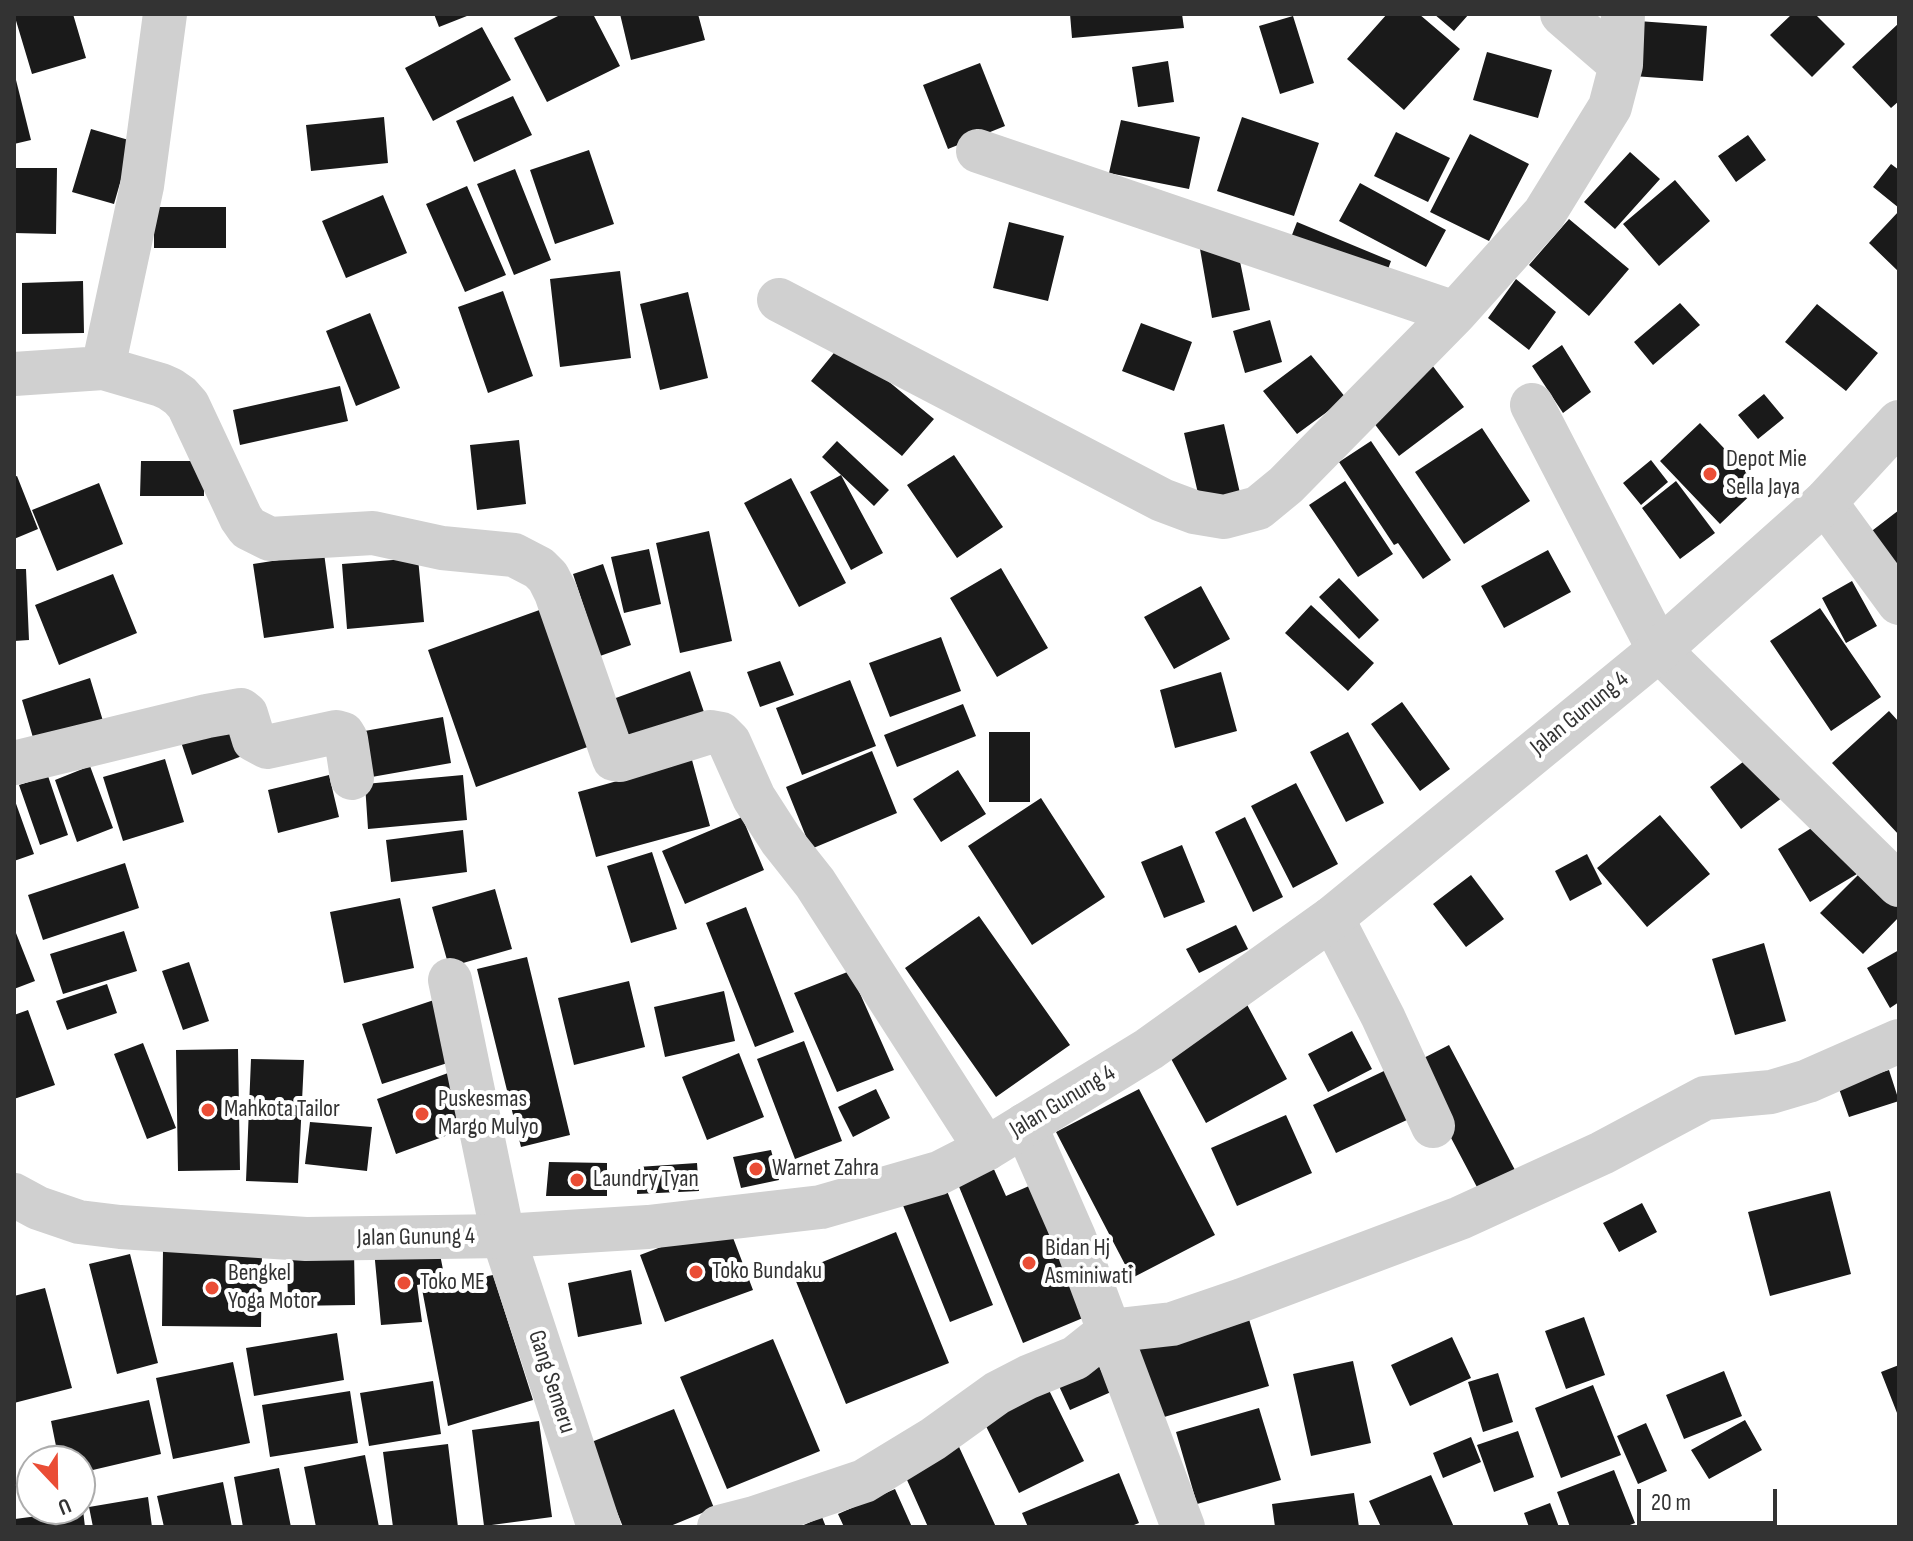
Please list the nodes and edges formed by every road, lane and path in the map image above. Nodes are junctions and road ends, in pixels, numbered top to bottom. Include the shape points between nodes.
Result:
1 (165, 14) edge
2 (1562, 14) edge
3 (1623, 14) edge
4 (1621, 65) junction
5 (978, 151) dead end
6 (779, 300) dead end
7 (1455, 313) junction
8 (103, 368) junction
9 (14, 374) edge
10 (1532, 405) dead end
11 (1899, 422) edge
12 (1825, 502) junction
13 (1899, 603) edge
14 (1659, 650) junction
15 (14, 763) edge
16 (352, 778) dead end
17 (1899, 885) edge
18 (1332, 918) junction
19 (450, 980) dead end
20 (1899, 1041) edge
21 (1025, 1125) junction
22 (1433, 1126) dead end
23 (986, 1149) junction
24 (22, 1207) edge
25 (503, 1236) junction
26 (1109, 1331) junction
27 (599, 1527) edge
28 (719, 1527) edge
29 (1183, 1527) edge

1 - 8 street via 142,186
2 - 4 street
3 - 4 street
4 - 7 street via 1610,107 1544,214
5 - 7 street
6 - 7 street via 1162,500 1224,517 1258,508 1286,485
8 - 9 street
8 - 23 street via 180,396 241,518 257,534 270,539 373,533 442,548 514,555 539,568 556,593 614,759 710,732 729,742 754,798 815,883
10 - 14 street
11 - 12 street, Jalan Gunung 4
12 - 13 street
12 - 14 street, Jalan Gunung 4
14 - 17 street
14 - 18 street, Jalan Gunung 4
15 - 16 street via 241,710 254,740 267,747 343,734
18 - 21 street, Jalan Gunung 4 via 1149,1049
18 - 22 street
19 - 25 street, Gang Semeru
20 - 26 street via 1771,1092 1705,1098 1602,1153 1460,1218 1242,1300 1172,1324
21 - 23 street, Jalan Gunung 4
21 - 26 street
23 - 25 street, Jalan Gunung 4 via 939,1173 821,1207 648,1227
24 - 25 street, Jalan Gunung 4 via 120,1227 306,1239
25 - 27 street, Gang Semeru
26 - 28 street via 1075,1358 997,1393 864,1481
26 - 29 street

